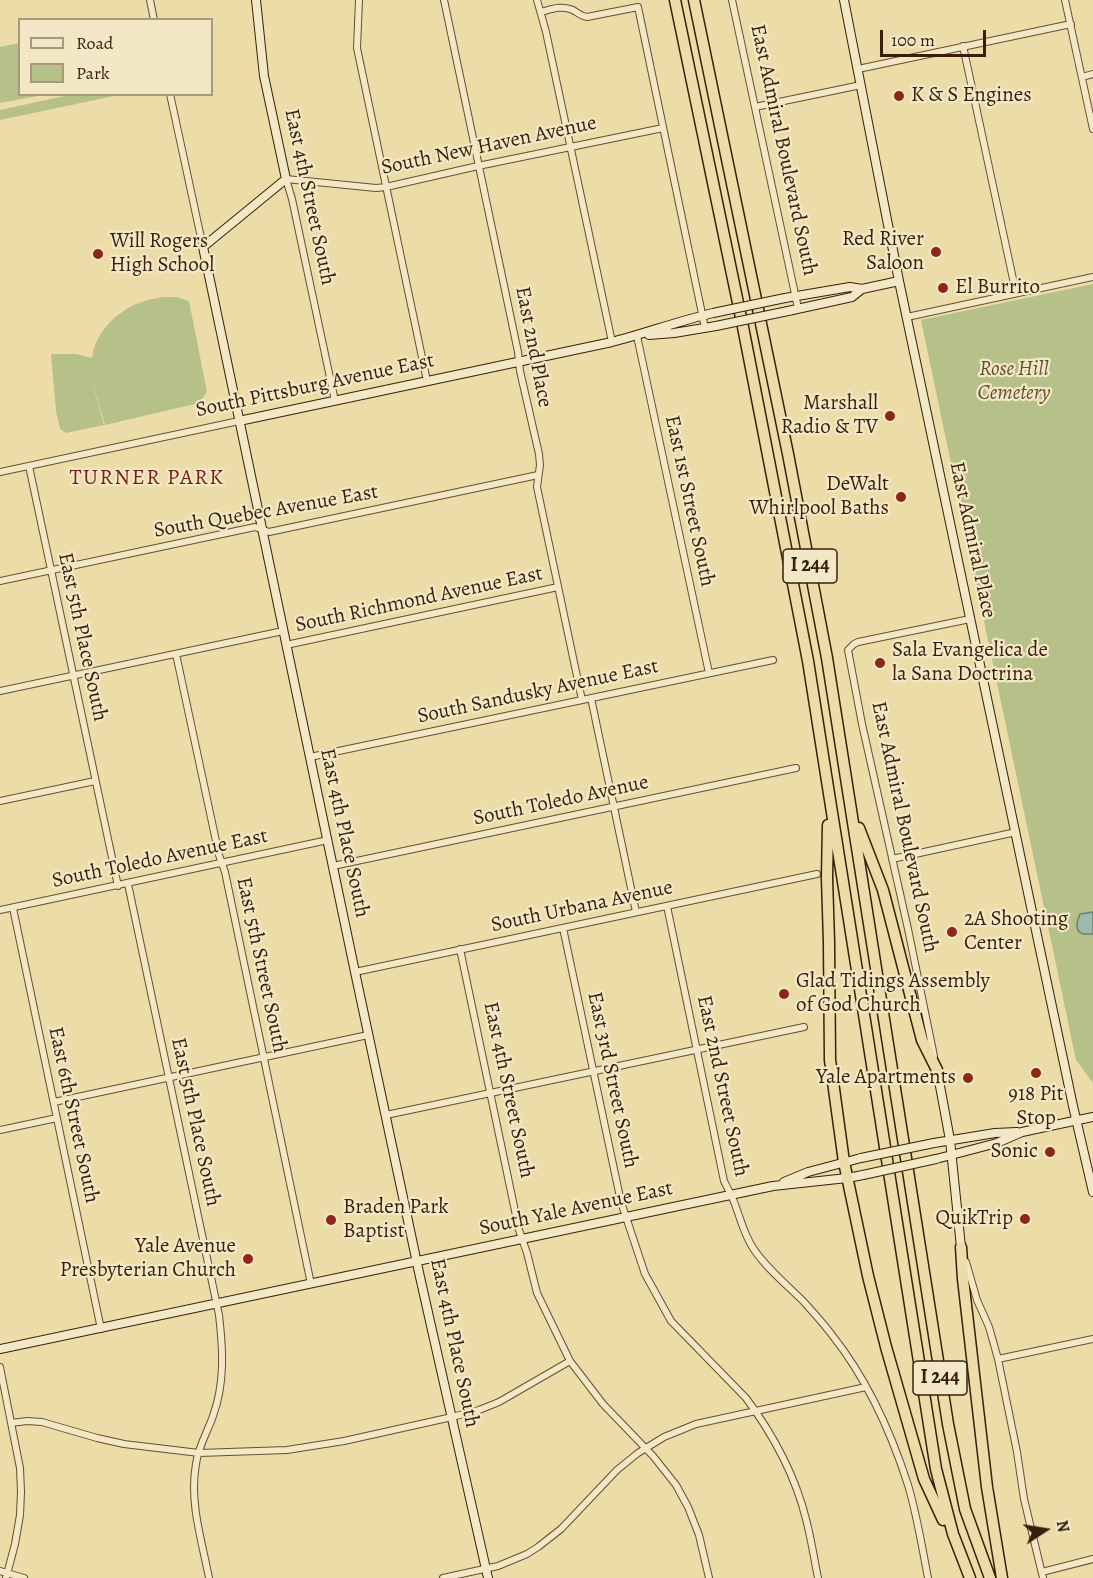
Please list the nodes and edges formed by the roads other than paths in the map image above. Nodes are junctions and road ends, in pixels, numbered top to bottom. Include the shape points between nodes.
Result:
1 (256, 0) edge
2 (359, 0) edge
3 (444, 0) edge
4 (537, 0) edge
5 (675, 0) edge
6 (694, 0) edge
7 (732, 0) edge
8 (844, 0) edge
9 (1065, 0) edge
10 (153, 1) edge
11 (541, 12) junction
12 (154, 18) edge
13 (1071, 24) junction
14 (963, 46) junction
15 (858, 69) junction
16 (1093, 74) edge
17 (1082, 77) junction
18 (861, 85) junction
19 (170, 96) edge
20 (755, 107) junction
21 (663, 128) junction
22 (1093, 129) edge
23 (570, 147) junction
24 (478, 166) junction
25 (286, 179) junction
26 (386, 188) junction
27 (203, 248) junction
28 (1093, 277) edge
29 (899, 281) junction
30 (862, 289) junction
31 (1016, 293) junction
32 (795, 295) junction
33 (798, 308) junction
34 (703, 315) junction
35 (907, 317) junction
36 (705, 328) junction
37 (637, 336) junction
38 (612, 342) junction
39 (519, 361) junction
40 (427, 381) junction
41 (335, 401) junction
42 (239, 421) junction
43 (29, 466) junction
44 (0, 472) edge
45 (538, 475) junction
46 (262, 530) junction
47 (51, 570) junction
48 (0, 581) edge
49 (558, 587) junction
50 (970, 619) junction
51 (283, 631) junction
52 (286, 645) junction
53 (176, 654) junction
54 (773, 660) dead end
55 (709, 673) junction
56 (73, 676) junction
57 (0, 691) edge
58 (591, 698) junction
59 (582, 700) junction
60 (310, 757) junction
61 (796, 768) dead end
62 (95, 781) junction
63 (829, 797) junction
64 (0, 801) edge
65 (614, 806) junction
66 (851, 808) junction
67 (1016, 832) junction
68 (327, 840) junction
69 (892, 859) junction
70 (222, 863) junction
71 (333, 866) junction
72 (817, 874) dead end
73 (128, 884) junction
74 (118, 886) junction
75 (667, 906) junction
76 (13, 908) junction
77 (0, 910) edge
78 (636, 912) junction
79 (563, 928) junction
80 (460, 949) junction
81 (355, 972) junction
82 (804, 1027) dead end
83 (369, 1035) junction
84 (696, 1050) junction
85 (264, 1057) junction
86 (937, 1070) junction
87 (594, 1072) junction
88 (169, 1078) junction
89 (489, 1093) junction
90 (54, 1102) junction
91 (386, 1116) junction
92 (1093, 1117) edge
93 (57, 1118) junction
94 (1077, 1120) junction
95 (0, 1130) edge
96 (1022, 1132) junction
97 (950, 1140) junction
98 (951, 1155) junction
99 (844, 1162) junction
100 (847, 1178) junction
101 (772, 1186) junction
102 (1093, 1192) edge
103 (730, 1195) junction
104 (627, 1217) junction
105 (522, 1239) junction
106 (961, 1247) junction
107 (417, 1262) junction
108 (311, 1284) junction
109 (217, 1304) junction
110 (101, 1329) junction
111 (1093, 1339) edge
112 (0, 1349) edge
113 (998, 1359) junction
114 (570, 1361) junction
115 (0, 1367) edge
116 (866, 1387) junction
117 (756, 1411) junction
118 (452, 1417) junction
119 (11, 1423) junction
120 (645, 1448) junction
121 (199, 1453) junction
122 (1093, 1559) edge
123 (965, 1566) junction
124 (4, 1574) edge
125 (487, 1574) edge
126 (1042, 1575) edge
127 (24, 1578) edge
128 (209, 1578) edge
129 (443, 1578) edge
130 (709, 1578) edge
131 (818, 1578) edge
132 (928, 1578) edge
133 (970, 1578) edge
134 (990, 1578) edge
135 (1002, 1578) edge

1 - 25 main road, East 4th Street South via 262,67
2 - 26 street via 357,48
3 - 24 street, East 2nd Place
4 - 11 street
5 - 63 highway, I 244 via 789,560
6 - 66 highway, I 244 via 804,536
7 - 20 street, East Admiral Boulevard South
8 - 15 main road, East Admiral Place
9 - 13 street
10 - 12 street
11 - 21 street via 563,7 587,17 638,8
11 - 23 street
13 - 14 street
13 - 17 street
14 - 15 street
14 - 31 street
15 - 18 main road, East Admiral Place
16 - 17 street
17 - 22 street
18 - 20 street
18 - 29 main road, East Admiral Place
19 - 27 street, East 4th Place South
20 - 32 street, East Admiral Boulevard South
21 - 23 street, South New Haven Avenue
21 - 34 street
23 - 24 street, South New Haven Avenue
23 - 38 street
24 - 26 street, South New Haven Avenue
24 - 39 street, East 2nd Place
25 - 26 street, South New Haven Avenue
25 - 27 main road
25 - 41 street, East 4th Street South
26 - 40 street
27 - 42 main road, East 4th Place South
28 - 31 street
29 - 30 main road, South Pittsburg Avenue East
29 - 35 main road, East Admiral Place
30 - 32 main road, South Pittsburg Avenue East via 850,287
30 - 33 main road, South Pittsburg Avenue East via 852,297
31 - 35 street
32 - 33 street, East Admiral Boulevard South
32 - 34 main road, South Pittsburg Avenue East, bridge
33 - 36 main road, South Pittsburg Avenue East, bridge
34 - 36 street
34 - 37 main road, South Pittsburg Avenue East
35 - 50 main road, East Admiral Place
36 - 37 main road, South Pittsburg Avenue East
37 - 38 main road, South Pittsburg Avenue East
37 - 55 street, East 1st Street South
38 - 39 main road, South Pittsburg Avenue East
39 - 40 main road, South Pittsburg Avenue East
39 - 45 street, East 2nd Place via 539,454
40 - 41 main road, South Pittsburg Avenue East
41 - 42 main road, South Pittsburg Avenue East
42 - 43 street, South Pittsburg Avenue East
42 - 46 main road, East 4th Place South
43 - 44 street, South Pittsburg Avenue East
43 - 47 street, East 5th Place South
45 - 46 street, South Quebec Avenue East via 269,532
45 - 49 street, East 2nd Place via 537,487
46 - 47 street, South Quebec Avenue East via 252,528
46 - 51 main road, East 4th Place South
47 - 48 street, South Quebec Avenue East
47 - 56 street, East 5th Place South
49 - 52 street, South Richmond Avenue East
49 - 59 street, East 2nd Place
50 - 67 main road, East Admiral Place
50 - 69 street, East Admiral Boulevard South via 858,642 849,650
51 - 52 main road, East 4th Place South
51 - 53 street, South Richmond Avenue East
52 - 60 main road, East 4th Place South
53 - 56 street, South Richmond Avenue East
53 - 70 street, East 5th Street South
54 - 55 street, South Sandusky Avenue East
55 - 58 street, South Sandusky Avenue East
56 - 57 street, South Richmond Avenue East
56 - 62 street, East 5th Place South
58 - 59 street, South Sandusky Avenue East
58 - 65 street
59 - 60 street, South Sandusky Avenue East
60 - 68 main road, East 4th Place South
61 - 65 street, South Toledo Avenue
62 - 64 street
62 - 74 street, East 5th Place South
63 - 99 highway via 830,1060
63 - 123 highway, I 244 via 934,1458
65 - 71 street, South Toledo Avenue
65 - 78 street
66 - 86 highway via 883,890 922,1040
66 - 134 highway, I 244 via 950,1436 965,1509
67 - 69 street
67 - 94 main road, East Admiral Place
68 - 70 street, South Toledo Avenue East
68 - 71 main road, East 4th Place South
69 - 86 street, East Admiral Boulevard South
70 - 73 street, South Toledo Avenue East
70 - 85 street, East 5th Street South
71 - 81 main road, East 4th Place South
72 - 75 street, South Urbana Avenue
73 - 74 street, South Toledo Avenue East
73 - 88 street, East 5th Place South
74 - 76 street, South Toledo Avenue East
75 - 78 street, South Urbana Avenue
75 - 84 street, East 2nd Street South
76 - 77 street, South Toledo Avenue East
76 - 90 street, East 6th Street South
78 - 79 street, South Urbana Avenue
79 - 80 street, South Urbana Avenue
79 - 87 street, East 3rd Street South
80 - 81 street, South Urbana Avenue
80 - 89 street, East 4th Street South
81 - 83 main road, East 4th Place South
82 - 84 street
83 - 85 street
83 - 91 main road, East 4th Place South
84 - 87 street
84 - 103 street, East 2nd Street South
85 - 88 street
85 - 108 street, East 5th Street South
86 - 97 main road, East Admiral Boulevard South
87 - 89 street
87 - 104 street, East 3rd Street South
88 - 90 street
88 - 109 street, East 5th Place South
89 - 91 street
89 - 105 street, East 4th Street South
90 - 93 street, East 6th Street South
91 - 107 main road, East 4th Place South
92 - 94 main road, South Yale Avenue East
93 - 95 street
93 - 110 street, East 6th Street South
94 - 96 main road, South Yale Avenue East
94 - 102 main road, East Admiral Place
96 - 97 main road, South Yale Avenue East
96 - 98 main road, South Yale Avenue East
97 - 98 main road, East Admiral Boulevard South
97 - 99 main road, South Yale Avenue East, bridge
98 - 100 main road, South Yale Avenue East, bridge
98 - 106 main road, East Admiral Boulevard South
99 - 100 highway
99 - 101 main road, South Yale Avenue East
100 - 101 main road, South Yale Avenue East
100 - 123 highway via 876,1311 924,1479
101 - 103 main road, South Yale Avenue East
103 - 104 main road, South Yale Avenue East
103 - 116 street, East 2nd Street South via 754,1250 833,1335
104 - 105 main road, South Yale Avenue East
104 - 117 street, East 3rd Street South via 645,1274 671,1321
105 - 107 main road, South Yale Avenue East
105 - 114 street, East 4th Street South via 537,1293
106 - 113 street, East Admiral Boulevard South
106 - 135 highway via 987,1487
107 - 108 main road, South Yale Avenue East
107 - 118 main road, East 4th Place South
108 - 109 main road, South Yale Avenue East
109 - 110 main road, South Yale Avenue East
109 - 121 street, East 5th Place South via 222,1372 214,1414
110 - 112 main road, South Yale Avenue East
111 - 113 street
113 - 126 street, East Admiral Boulevard South
114 - 118 street via 499,1402
114 - 120 street, East 4th Street South via 603,1404
115 - 119 street
116 - 117 street
116 - 132 street, East 2nd Street South via 883,1419 908,1485
117 - 120 street via 696,1424
117 - 131 street, East 3rd Street South via 798,1494
118 - 121 street via 316,1446
118 - 125 main road, East 4th Place South
119 - 121 street via 37,1422 124,1444
119 - 124 street via 20,1468 21,1503 15,1544
120 - 125 street via 617,1470 547,1541
120 - 130 street, East 4th Street South via 676,1485 688,1508
121 - 128 street, East 5th Place South via 194,1497
122 - 126 street
123 - 133 highway, I 244
124 - 127 street
125 - 129 street

